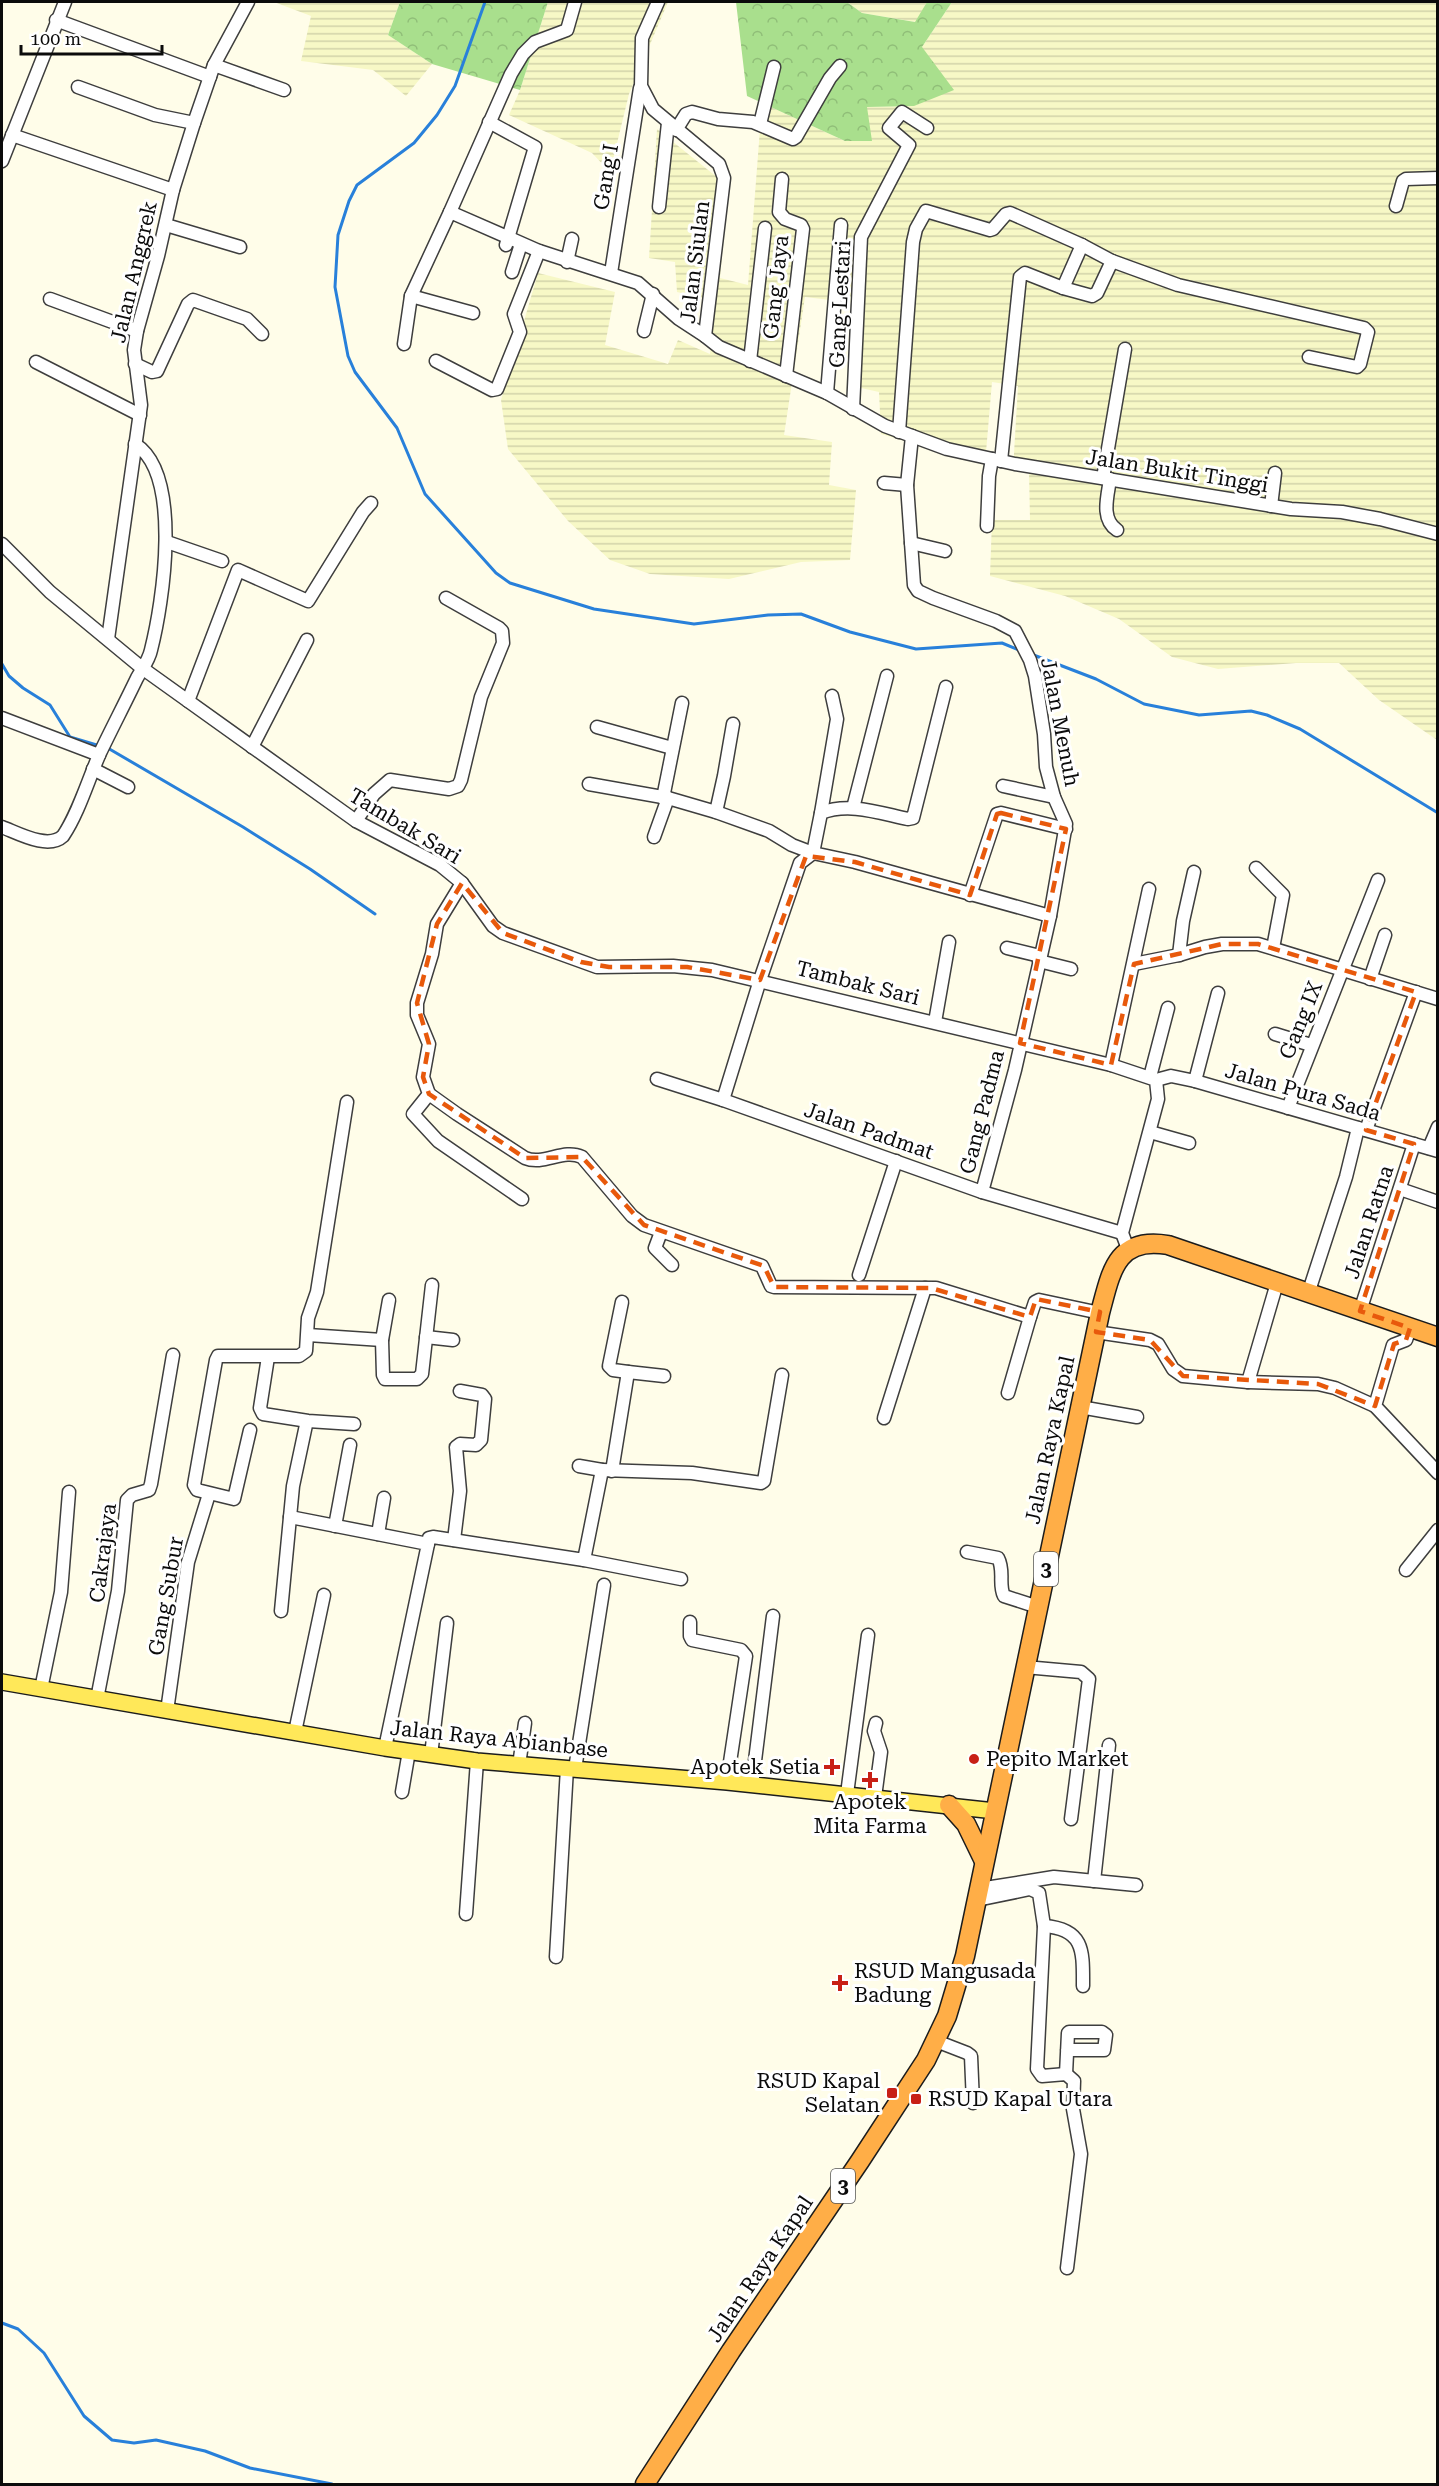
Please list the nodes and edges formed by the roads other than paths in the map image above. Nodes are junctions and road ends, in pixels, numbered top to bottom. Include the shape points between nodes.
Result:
1 (65, 2) edge
2 (248, 2) edge
3 (575, 2) edge
4 (658, 2) edge
5 (56, 20) junction
6 (840, 66) dead end
7 (774, 67) dead end
8 (212, 71) junction
9 (641, 86) junction
10 (78, 87) dead end
11 (284, 90) dead end
12 (489, 122) junction
13 (194, 123) junction
14 (760, 124) junction
15 (672, 127) junction
16 (927, 128) dead end
17 (12, 135) junction
18 (3, 153) edge
19 (1437, 178) edge
20 (782, 179) dead end
21 (173, 190) junction
22 (1396, 206) dead end
23 (659, 207) dead end
24 (450, 212) junction
25 (166, 225) junction
26 (841, 225) dead end
27 (765, 228) dead end
28 (572, 238) dead end
29 (512, 243) junction
30 (1082, 245) junction
31 (240, 247) dead end
32 (539, 251) junction
33 (1112, 261) junction
34 (567, 262) junction
35 (512, 272) dead end
36 (611, 273) junction
37 (1063, 288) junction
38 (653, 294) junction
39 (411, 296) junction
40 (50, 299) dead end
41 (473, 313) dead end
42 (137, 331) junction
43 (644, 331) dead end
44 (262, 334) dead end
45 (705, 336) junction
46 (404, 345) dead end
47 (1125, 349) dead end
48 (1309, 357) dead end
49 (436, 361) dead end
50 (750, 361) junction
51 (36, 362) dead end
52 (135, 364) junction
53 (786, 376) junction
54 (827, 393) junction
55 (853, 409) junction
56 (140, 415) junction
57 (899, 432) junction
58 (912, 436) junction
59 (135, 444) junction
60 (996, 460) junction
61 (1275, 473) dead end
62 (1107, 478) junction
63 (884, 483) dead end
64 (907, 485) junction
65 (371, 503) dead end
66 (1271, 506) junction
67 (987, 526) dead end
68 (1117, 530) dead end
69 (1437, 534) edge
70 (167, 542) junction
71 (910, 543) junction
72 (2, 544) edge
73 (945, 551) dead end
74 (222, 561) dead end
75 (446, 598) dead end
76 (108, 639) junction
77 (307, 640) dead end
78 (142, 668) junction
79 (887, 676) dead end
80 (946, 687) dead end
81 (832, 696) dead end
82 (188, 701) junction
83 (682, 703) dead end
84 (2, 718) edge
85 (733, 724) dead end
86 (597, 727) dead end
87 (252, 747) junction
88 (672, 748) junction
89 (102, 750) junction
90 (93, 770) junction
91 (588, 784) dead end
92 (1003, 786) dead end
93 (128, 788) dead end
94 (1054, 797) junction
95 (665, 798) junction
96 (853, 808) junction
97 (716, 812) junction
98 (821, 813) junction
99 (356, 821) junction
100 (2, 827) edge
101 (1066, 829) junction
102 (654, 837) dead end
103 (813, 853) junction
104 (1256, 868) dead end
105 (1194, 872) dead end
106 (1378, 880) dead end
107 (462, 883) junction
108 (1149, 889) dead end
109 (970, 895) junction
110 (1050, 916) junction
111 (1385, 935) dead end
112 (949, 942) dead end
113 (1007, 948) dead end
114 (1274, 948) junction
115 (1179, 955) junction
116 (1040, 958) junction
117 (1134, 964) junction
118 (1071, 969) dead end
119 (1342, 971) junction
120 (1370, 979) junction
121 (760, 980) junction
122 (1416, 992) junction
123 (1218, 993) dead end
124 (1437, 999) edge
125 (1168, 1008) dead end
126 (934, 1022) junction
127 (1275, 1034) dead end
128 (1020, 1042) junction
129 (1311, 1045) junction
130 (1308, 1063) dead end
131 (1111, 1065) junction
132 (1153, 1078) junction
133 (657, 1079) dead end
134 (1194, 1081) junction
135 (426, 1098) junction
136 (723, 1100) junction
137 (347, 1102) dead end
138 (1288, 1104) junction
139 (1437, 1127) edge
140 (1150, 1132) junction
141 (1361, 1133) junction
142 (1189, 1143) dead end
143 (1414, 1144) junction
144 (1433, 1149) edge
145 (896, 1161) junction
146 (1351, 1168) dead end
147 (1400, 1189) junction
148 (982, 1192) junction
149 (522, 1199) dead end
150 (1437, 1202) edge
151 (659, 1238) junction
152 (1125, 1241) junction
153 (672, 1265) dead end
154 (859, 1275) dead end
155 (1277, 1283) junction
156 (432, 1285) dead end
157 (925, 1288) junction
158 (1308, 1294) junction
159 (389, 1300) dead end
160 (622, 1302) dead end
161 (1032, 1310) junction
162 (1360, 1311) junction
163 (1098, 1322) junction
164 (1410, 1328) junction
165 (308, 1335) junction
166 (1437, 1337) edge
167 (426, 1338) junction
168 (382, 1340) junction
169 (453, 1340) dead end
170 (173, 1354) dead end
171 (268, 1357) junction
172 (628, 1372) junction
173 (664, 1376) dead end
174 (783, 1376) dead end
175 (1249, 1378) junction
176 (460, 1391) dead end
177 (1008, 1393) dead end
178 (1377, 1400) junction
179 (1080, 1407) junction
180 (1137, 1417) dead end
181 (884, 1418) dead end
182 (354, 1424) dead end
183 (306, 1425) dead end
184 (250, 1430) dead end
185 (350, 1445) dead end
186 (579, 1466) dead end
187 (607, 1470) junction
188 (1437, 1473) edge
189 (69, 1492) dead end
190 (209, 1494) junction
191 (384, 1498) dead end
192 (290, 1517) junction
193 (335, 1526) junction
194 (1437, 1530) edge
195 (378, 1534) junction
196 (454, 1540) junction
197 (428, 1544) junction
198 (967, 1552) dead end
199 (584, 1560) junction
200 (1406, 1570) dead end
201 (681, 1579) dead end
202 (604, 1584) dead end
203 (324, 1595) dead end
204 (1038, 1607) junction
205 (281, 1611) dead end
206 (773, 1616) dead end
207 (690, 1622) dead end
208 (447, 1623) dead end
209 (868, 1635) dead end
210 (1025, 1667) junction
211 (2, 1682) edge
212 (41, 1689) junction
213 (97, 1699) junction
214 (167, 1711) junction
215 (525, 1723) dead end
216 (876, 1723) dead end
217 (295, 1732) junction
218 (1109, 1745) dead end
219 (385, 1748) junction
220 (409, 1751) junction
221 (431, 1755) junction
222 (477, 1761) junction
223 (519, 1765) junction
224 (571, 1768) junction
225 (727, 1782) junction
226 (752, 1785) junction
227 (402, 1792) dead end
228 (847, 1794) junction
229 (875, 1797) junction
230 (949, 1805) junction
231 (995, 1811) junction
232 (1071, 1819) dead end
233 (984, 1861) junction
234 (1094, 1881) junction
235 (1136, 1885) dead end
236 (978, 1894) junction
237 (466, 1914) dead end
238 (1044, 1926) junction
239 (556, 1957) dead end
240 (1083, 1986) dead end
241 (936, 2041) junction
242 (1068, 2050) dead end
243 (1066, 2074) junction
244 (973, 2103) dead end
245 (1067, 2268) dead end
246 (645, 2484) edge

1 - 5 street
2 - 8 street
3 - 12 street via 567,30 536,42 524,54
4 - 9 street via 642,38
5 - 8 street
5 - 17 street
6 - 14 street via 795,138 788,139
7 - 14 street
8 - 11 street
8 - 13 street
9 - 15 street, Jalan Siulan via 653,109
9 - 36 street, Gang I
10 - 13 street via 155,115
12 - 24 street
12 - 29 street via 535,147
13 - 21 street
14 - 15 street via 689,112
15 - 23 street
15 - 45 street, Jalan Siulan via 719,164 724,178
16 - 55 street, Gang Lestari via 902,112 889,128 909,146 861,237
17 - 18 street
17 - 21 street, Jalan Anggrek
19 - 22 street via 1403,181
20 - 53 street, Gang Jaya via 779,212 803,229
21 - 25 street, Jalan Anggrek
24 - 29 street
24 - 39 street
25 - 31 street
25 - 42 street, Jalan Anggrek
26 - 54 street
27 - 50 street
28 - 34 street
29 - 32 street
29 - 35 street
30 - 33 street
30 - 37 street
30 - 57 street via 1010,213 990,230 931,211 924,213 913,242
32 - 34 street
32 - 49 street via 514,314 520,332 496,389
33 - 37 street via 1096,295
33 - 48 street via 1178,285 1368,332 1357,367
34 - 36 street
36 - 38 street via 638,283
37 - 60 street via 1027,273 1020,277
38 - 43 street
38 - 45 street via 679,319
39 - 41 street
39 - 46 street
40 - 42 street
42 - 52 street, Jalan Anggrek
44 - 52 street via 247,319 193,300 157,371
45 - 50 street, Jalan Siulan via 724,350
47 - 62 street
50 - 53 street, Jalan Siulan
51 - 56 street
52 - 56 street, Jalan Anggrek
53 - 54 street, Jalan Siulan
54 - 55 street, Jalan Siulan
55 - 57 street, Jalan Siulan
56 - 59 street, Jalan Anggrek
57 - 58 street, Jalan Siulan
58 - 60 street, Jalan Bukit Tinggi via 946,449
58 - 64 street, Jalan Menuh
59 - 70 street via 144,449 158,478
59 - 76 street, Jalan Anggrek
60 - 62 street, Jalan Bukit Tinggi
60 - 67 street via 989,476
61 - 66 street
62 - 66 street, Jalan Bukit Tinggi
62 - 68 street via 1108,518
63 - 64 street
64 - 71 street, Jalan Menuh
65 - 82 street via 308,601 238,570
66 - 69 street, Jalan Bukit Tinggi via 1342,512
70 - 74 street
70 - 78 street via 151,650
71 - 73 street
71 - 94 street, Jalan Menuh via 915,588 1015,631 1030,660
72 - 76 street, Tambak Sari via 50,592
75 - 99 street via 499,628 503,636 481,697 461,780 449,789 390,780
76 - 78 street, Tambak Sari
77 - 87 street
78 - 82 street, Tambak Sari
78 - 89 street
79 - 96 street
80 - 96 street via 913,818
81 - 98 street via 837,719
82 - 87 street, Tambak Sari
83 - 88 street
84 - 89 street
85 - 97 street
86 - 88 street
87 - 99 street, Tambak Sari
88 - 95 street
89 - 90 street
90 - 93 street
90 - 100 street via 60,840 47,842
91 - 95 street
92 - 94 street
94 - 101 street, Jalan Menuh
95 - 97 street
95 - 102 street
96 - 98 street via 838,807
97 - 103 street via 769,831
98 - 103 street
99 - 107 street, Tambak Sari via 424,856
101 - 109 street via 999,813
101 - 110 street
103 - 109 street
103 - 121 street via 800,863
104 - 114 street via 1283,895
105 - 115 street
106 - 119 street, Gang IX
107 - 121 street, Tambak Sari via 503,933 581,962 609,967 687,967
107 - 135 street via 437,924 417,1003 417,1015 429,1044 423,1077
108 - 117 street
109 - 110 street
110 - 116 street
111 - 120 street
112 - 126 street
113 - 116 street
114 - 115 street via 1222,944
114 - 119 street
115 - 117 street
116 - 118 street
116 - 128 street
117 - 131 street
119 - 120 street
119 - 129 street, Gang IX
120 - 122 street
121 - 126 street, Tambak Sari
121 - 136 street
122 - 124 street
122 - 141 street
123 - 134 street
125 - 132 street
126 - 128 street, Tambak Sari
127 - 129 street
128 - 131 street, Tambak Sari
128 - 148 street, Gang Padma
129 - 138 street, Gang IX
130 - 138 street, Gang IX
131 - 132 street, Jalan Pura Sada
132 - 134 street, Jalan Pura Sada via 1172,1076
132 - 140 street via 1158,1099
133 - 136 street, Jalan Padmat
134 - 138 street, Jalan Pura Sada
135 - 149 street via 414,1117 438,1141
135 - 151 street via 525,1158 536,1161 570,1154 582,1157 632,1216
136 - 145 street, Jalan Padmat
137 - 165 street
138 - 141 street, Jalan Pura Sada
139 - 144 street
140 - 142 street
140 - 152 street
141 - 143 street, Jalan Pura Sada
141 - 146 street
141 - 158 street
143 - 144 street, Jalan Pura Sada
143 - 147 street, Jalan Ratna
145 - 148 street, Jalan Padmat
145 - 154 street
147 - 150 street
147 - 162 street, Jalan Ratna
148 - 152 street, Jalan Padmat
151 - 153 street via 656,1248
151 - 157 street via 765,1268 771,1286
152 - 155 highway via 1168,1245
152 - 163 highway, Jalan Raya Kapal / 3
155 - 158 highway
155 - 175 street
156 - 167 street
157 - 161 street
157 - 181 street
158 - 162 highway
159 - 168 street
160 - 172 street via 609,1366
161 - 163 street via 1039,1300
161 - 177 street
162 - 164 highway
163 - 175 street via 1158,1344 1173,1369 1183,1376
163 - 179 highway, Jalan Raya Kapal / 3
164 - 166 highway
164 - 178 street via 1406,1340 1393,1346
165 - 168 street
165 - 171 street via 304,1354
167 - 168 street via 422,1374 417,1379 384,1377
167 - 169 street
170 - 213 street, Cakrajaya via 151,1484 149,1490 127,1500 116,1608
171 - 182 street via 260,1408 263,1414
171 - 190 street via 223,1354 216,1360 194,1485
172 - 173 street
172 - 187 street
174 - 187 street via 761,1483 692,1473
175 - 178 street via 1318,1384
176 - 196 street via 482,1395 486,1400 481,1440 476,1445 456,1447 460,1491
178 - 188 street
179 - 180 street
179 - 204 highway, Jalan Raya Kapal / 3
183 - 192 street
184 - 190 street via 234,1499
185 - 193 street
186 - 187 street
187 - 199 street
189 - 212 street via 61,1592
190 - 214 street, Gang Subur via 188,1562
191 - 195 street
192 - 193 street
192 - 205 street
193 - 195 street
194 - 200 street
195 - 197 street
196 - 197 street via 431,1537
196 - 199 street
197 - 219 street
198 - 204 street via 998,1558 1004,1596
199 - 201 street
202 - 224 street
203 - 217 street
204 - 210 highway, Jalan Raya Kapal / 3
206 - 226 street
207 - 225 street via 692,1640 741,1650 746,1656
208 - 221 street
209 - 228 street
210 - 231 highway, Jalan Raya Kapal / 3
210 - 232 street via 1081,1672 1089,1679
211 - 212 main road, Jalan Raya Abianbase
212 - 213 main road, Jalan Raya Abianbase
213 - 214 main road, Jalan Raya Abianbase
214 - 217 main road, Jalan Raya Abianbase
215 - 223 street
216 - 229 street via 874,1731 881,1752
217 - 219 main road, Jalan Raya Abianbase
218 - 234 street
219 - 220 main road, Jalan Raya Abianbase
220 - 221 main road, Jalan Raya Abianbase
220 - 227 street
221 - 222 main road, Jalan Raya Abianbase
222 - 223 main road, Jalan Raya Abianbase
222 - 237 street
223 - 224 main road, Jalan Raya Abianbase
224 - 225 main road, Jalan Raya Abianbase
224 - 239 street
225 - 226 main road, Jalan Raya Abianbase
226 - 228 main road, Jalan Raya Abianbase
228 - 229 main road, Jalan Raya Abianbase
229 - 230 main road, Jalan Raya Abianbase
230 - 231 main road, Jalan Raya Abianbase
230 - 233 highway via 966,1824
231 - 233 highway, Jalan Raya Kapal / 3
233 - 236 highway, Jalan Raya Kapal / 3
234 - 235 street
234 - 236 street via 1054,1877
236 - 238 street via 1036,1890
236 - 241 highway, Jalan Raya Kapal / 3 via 956,1990
238 - 240 street via 1066,1930 1081,1945
238 - 243 street via 1037,2069 1042,2076
241 - 244 street via 971,2056
241 - 246 highway, Jalan Raya Kapal / 3
242 - 243 street
243 - 245 street via 1074,2081 1073,2109 1081,2145

